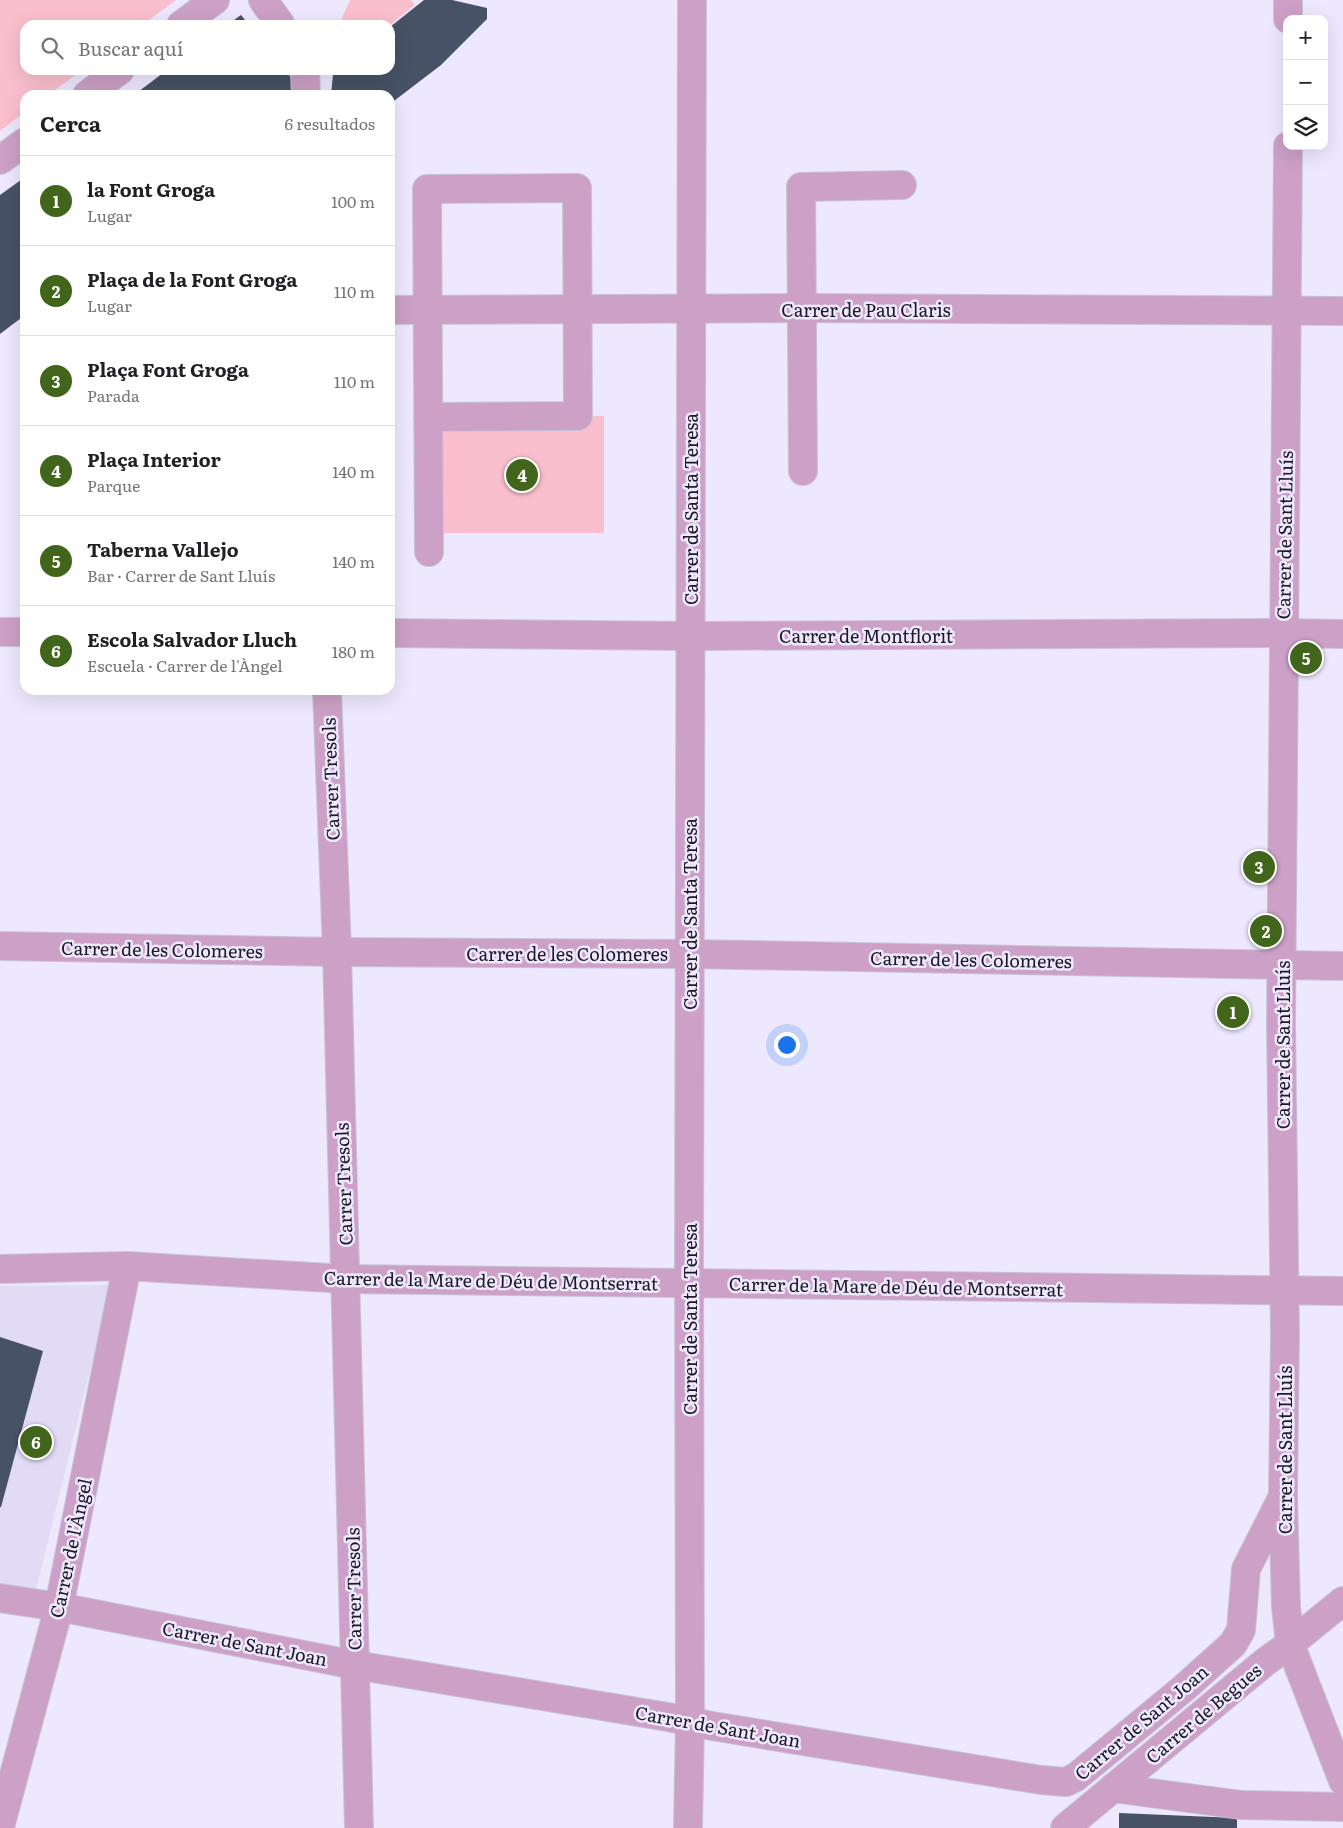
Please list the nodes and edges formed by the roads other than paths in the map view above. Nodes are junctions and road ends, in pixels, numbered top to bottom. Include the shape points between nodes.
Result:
1 (215, 0) edge
2 (263, 0) edge
3 (692, 0) edge
4 (1288, 0) edge
5 (1288, 15) edge
6 (188, 20) edge
7 (277, 20) edge
8 (113, 75) edge
9 (305, 75) edge
10 (94, 90) edge
11 (306, 90) edge
12 (20, 146) edge
13 (1288, 150) edge
14 (0, 160) edge
15 (902, 185) dead end
16 (578, 308) junction
17 (690, 308) junction
18 (802, 308) junction
19 (395, 310) edge
20 (428, 311) junction
21 (1287, 311) junction
22 (1343, 311) edge
23 (428, 417) junction
24 (803, 471) dead end
25 (429, 552) dead end
26 (0, 632) edge
27 (20, 632) edge
28 (395, 633) edge
29 (1283, 633) junction
30 (1343, 634) edge
31 (690, 636) junction
32 (327, 695) edge
33 (0, 946) edge
34 (337, 952) junction
35 (689, 954) junction
36 (1282, 965) junction
37 (1343, 966) edge
38 (127, 1266) junction
39 (0, 1269) edge
40 (346, 1279) junction
41 (689, 1284) junction
42 (1284, 1290) junction
43 (1343, 1291) edge
44 (1283, 1496) junction
45 (0, 1598) edge
46 (1343, 1601) edge
47 (59, 1607) junction
48 (1290, 1644) junction
49 (355, 1665) junction
50 (690, 1722) junction
51 (1343, 1781) edge
52 (1113, 1788) junction
53 (1343, 1807) edge
54 (0, 1828) edge
55 (359, 1828) edge
56 (688, 1828) edge
57 (1065, 1828) edge

1 - 6 street
2 - 7 street
3 - 17 street, Carrer de Santa Teresa
4 - 5 street
8 - 10 street
9 - 11 street
12 - 14 street
13 - 21 street, Carrer de Sant Lluís
15 - 18 street via 800,187
16 - 17 street, Carrer de Pau Claris
16 - 20 street, Carrer de Pau Claris
16 - 20 street via 577,188 427,189
16 - 23 street via 578,416
17 - 18 street, Carrer de Pau Claris
17 - 31 street, Carrer de Santa Teresa
18 - 21 street, Carrer de Pau Claris
18 - 24 street
19 - 20 street, Carrer de Pau Claris
20 - 23 street
21 - 22 street, Carrer de Pau Claris
21 - 29 street, Carrer de Sant Lluís
23 - 25 street
26 - 27 street
28 - 31 street, Carrer de Montflorit
29 - 30 street, Carrer de Montflorit
29 - 31 street, Carrer de Montflorit
29 - 36 street, Carrer de Sant Lluís
31 - 35 street, Carrer de Santa Teresa
32 - 34 street, Carrer Tresols
33 - 34 street, Carrer de les Colomeres
34 - 35 street, Carrer de les Colomeres
34 - 40 street, Carrer Tresols
35 - 36 street, Carrer de les Colomeres
35 - 41 street, Carrer de Santa Teresa
36 - 37 street, Carrer de les Colomeres
36 - 42 street, Carrer de Sant Lluís
38 - 39 street, Carrer de la Mare de Déu de Montserrat
38 - 40 street, Carrer de la Mare de Déu de Montserrat
38 - 47 street, Carrer de l'Àngel
40 - 41 street, Carrer de la Mare de Déu de Montserrat
40 - 49 street, Carrer Tresols
41 - 42 street, Carrer de la Mare de Déu de Montserrat
41 - 50 street, Carrer de Santa Teresa
42 - 43 street, Carrer de la Mare de Déu de Montserrat
42 - 44 street, Carrer de Sant Lluís
44 - 48 street, Carrer de Sant Lluís
44 - 50 street, Carrer de Sant Joan via 1246,1570 1241,1630 1233,1644 1177,1694 1066,1782
45 - 47 street, Carrer de Sant Joan
46 - 48 street, Carrer de Begues
47 - 49 street, Carrer de Sant Joan
47 - 54 street, Carrer de l'Àngel
48 - 51 street, Carrer de Sant Lluís
48 - 52 street, Carrer de Begues
49 - 50 street, Carrer de Sant Joan
49 - 55 street, Carrer Tresols
50 - 56 street, Carrer de Santa Teresa
52 - 53 street via 1241,1804
52 - 57 street, Carrer de Begues

